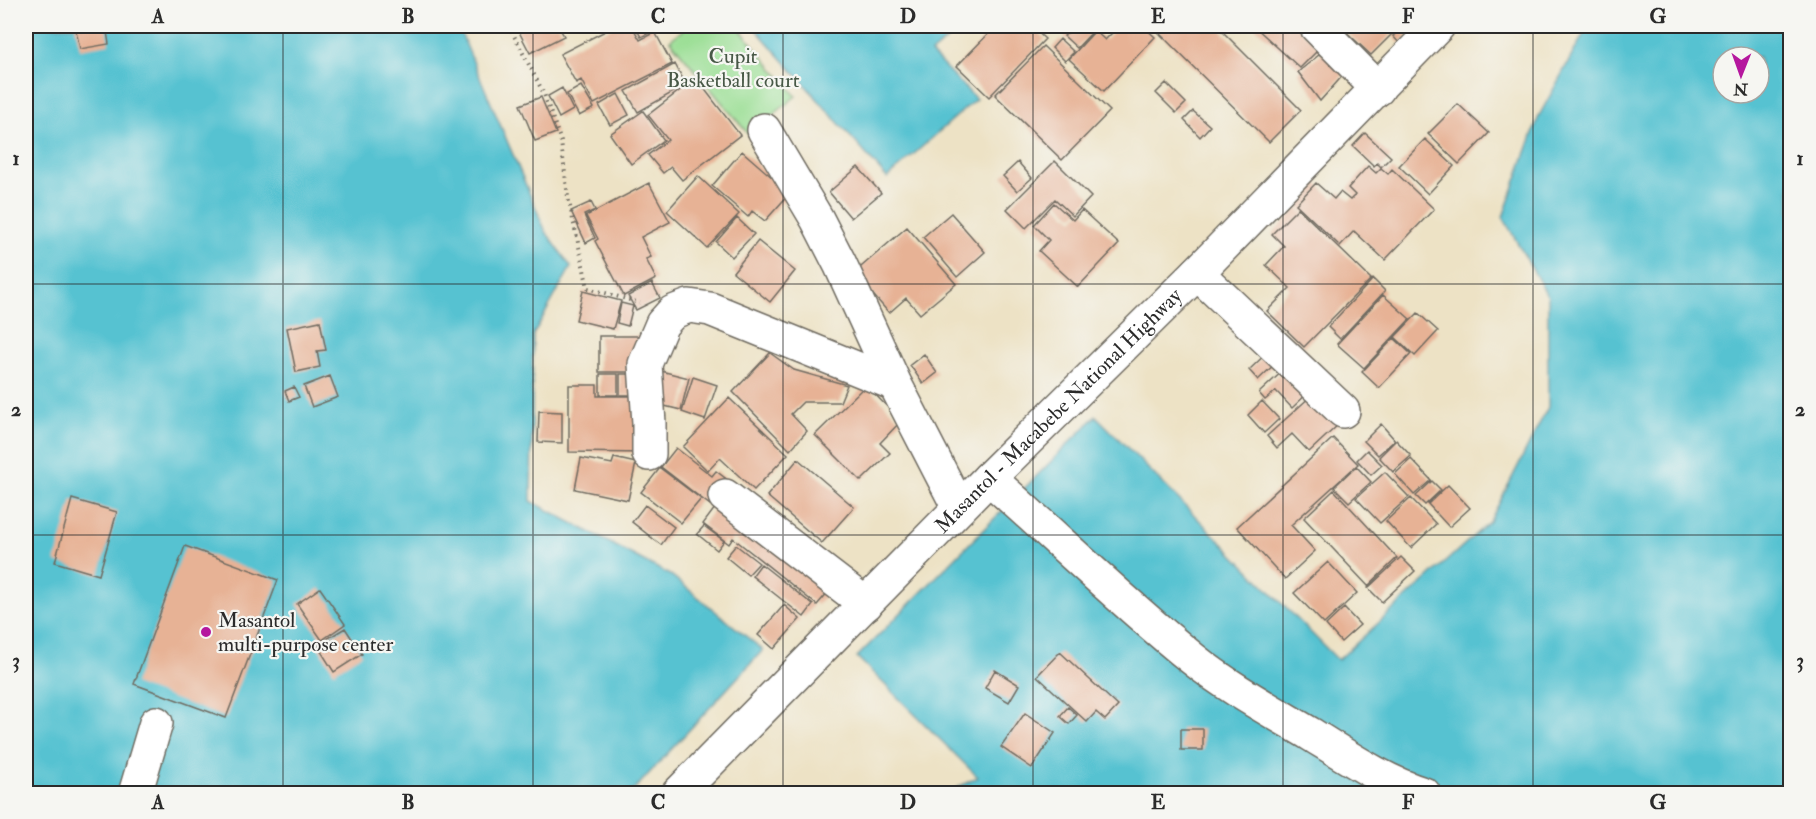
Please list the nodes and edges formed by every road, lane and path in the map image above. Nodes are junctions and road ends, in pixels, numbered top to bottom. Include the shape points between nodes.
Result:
1 (509, 26) edge
2 (1316, 26) edge
3 (1438, 26) edge
4 (1378, 89) junction
5 (764, 130) dead end
6 (1197, 273) junction
7 (673, 312) junction
8 (895, 384) junction
9 (1343, 411) dead end
10 (649, 454) dead end
11 (989, 478) junction
12 (725, 496) dead end
13 (959, 508) junction
14 (866, 604) junction
15 (156, 723) dead end
16 (1412, 792) edge
17 (135, 794) edge
18 (678, 794) edge

1 - 7 path via 544,94 561,142 568,198 588,288
2 - 4 street
3 - 4 street, Masantol - Macabebe National Highway
4 - 6 street, Masantol - Macabebe National Highway
5 - 8 street via 817,219
6 - 9 street
6 - 11 street, Masantol - Macabebe National Highway
7 - 8 street via 689,306 711,309
7 - 10 street via 662,324 645,364
8 - 13 street
11 - 13 street, Masantol - Macabebe National Highway
11 - 16 street via 1194,660 1340,752
12 - 14 street
13 - 14 street, Masantol - Macabebe National Highway
14 - 18 street, Masantol - Macabebe National Highway
15 - 17 street

